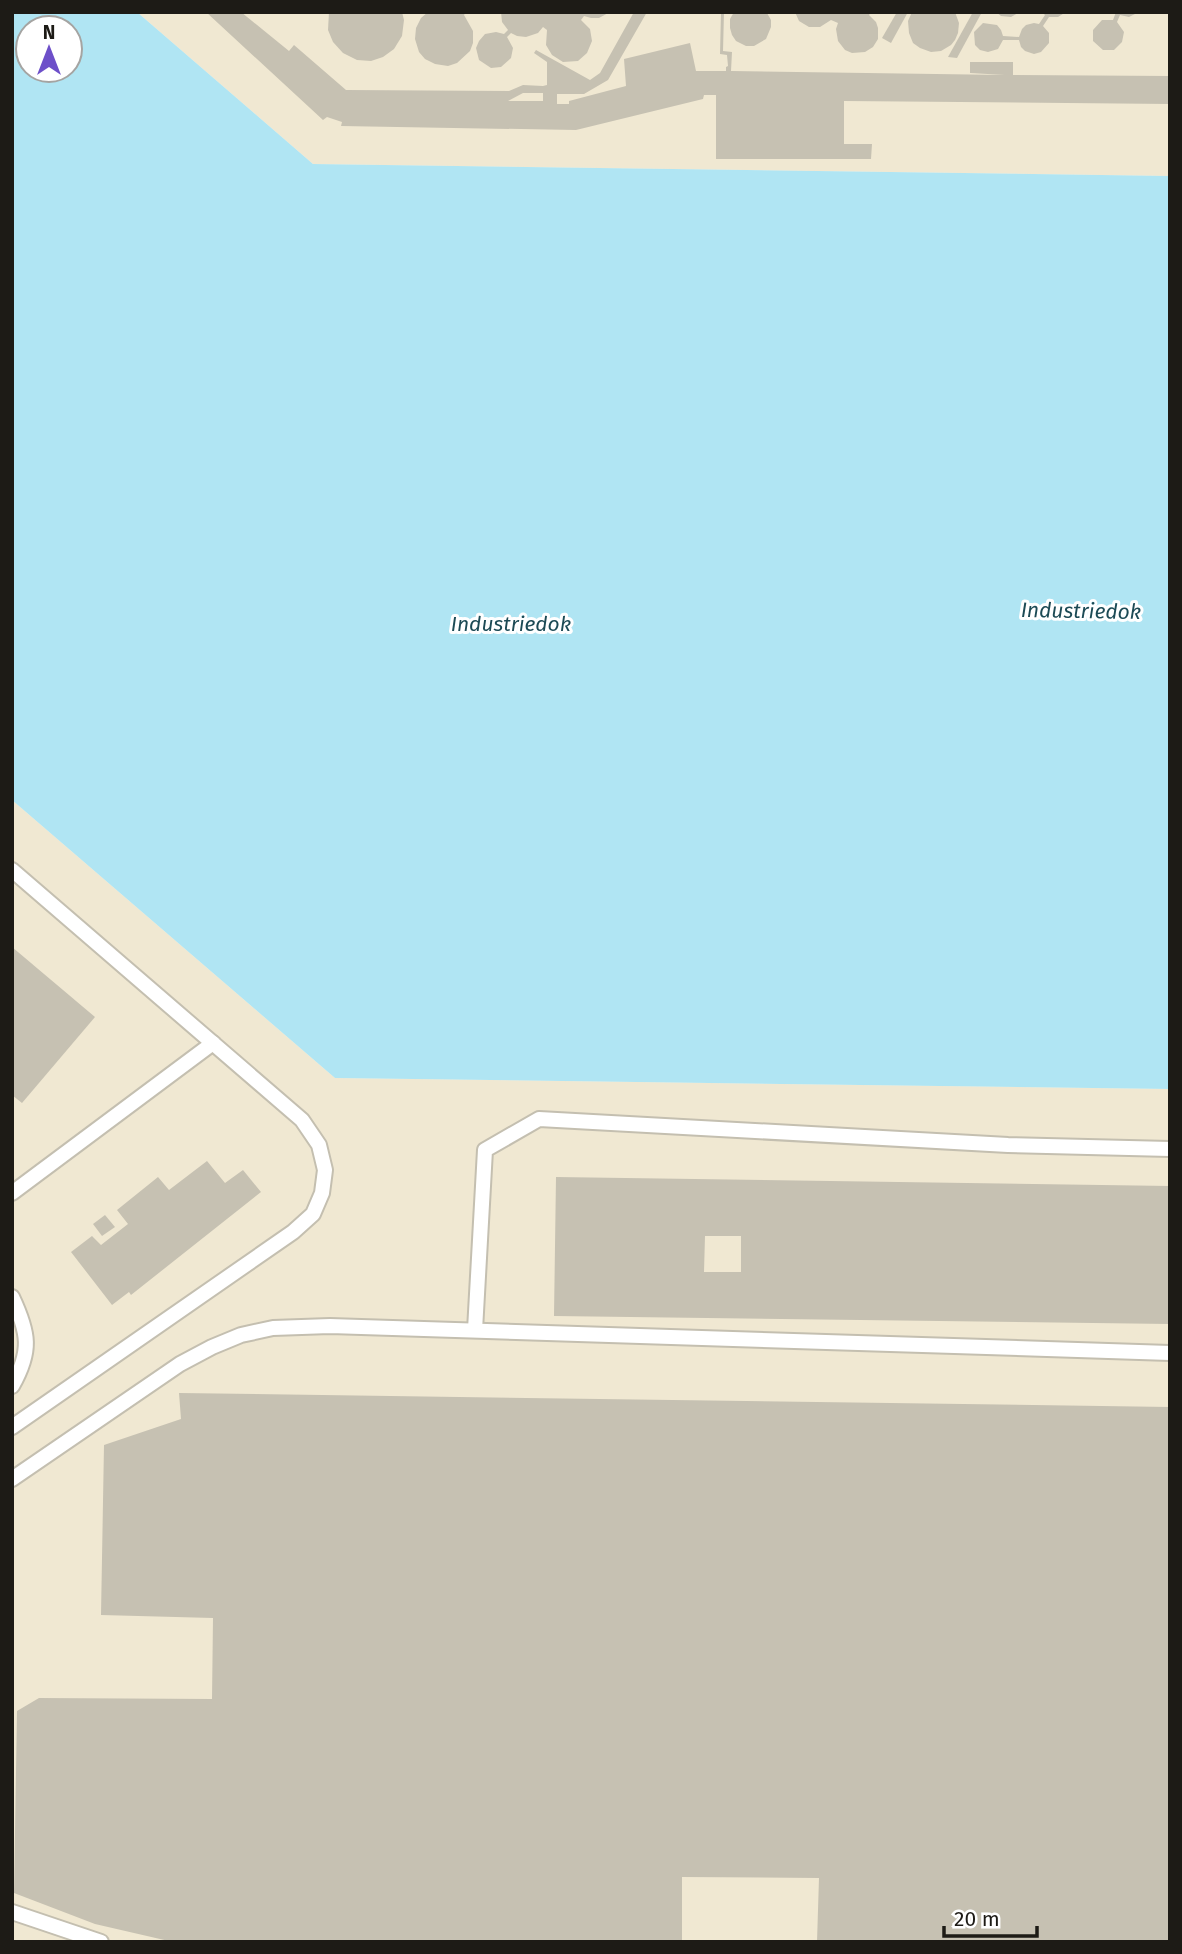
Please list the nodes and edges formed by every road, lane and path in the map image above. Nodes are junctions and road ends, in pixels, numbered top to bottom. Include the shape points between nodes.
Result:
1 (12, 870) edge
2 (212, 1043) junction
3 (1170, 1149) edge
4 (12, 1194) edge
5 (12, 1297) edge
6 (475, 1331) junction
7 (1170, 1353) edge
8 (12, 1386) edge
9 (12, 1427) edge
10 (12, 1479) edge
11 (12, 1912) edge
12 (101, 1942) edge

1 - 2 lane
2 - 4 lane
2 - 9 lane via 302,1121 319,1145 326,1170 313,1214
3 - 6 lane via 981,1144 539,1119 485,1150
5 - 8 lane via 27,1344 23,1367
6 - 7 lane
6 - 10 lane via 330,1326 273,1328 242,1335 180,1364
11 - 12 lane

